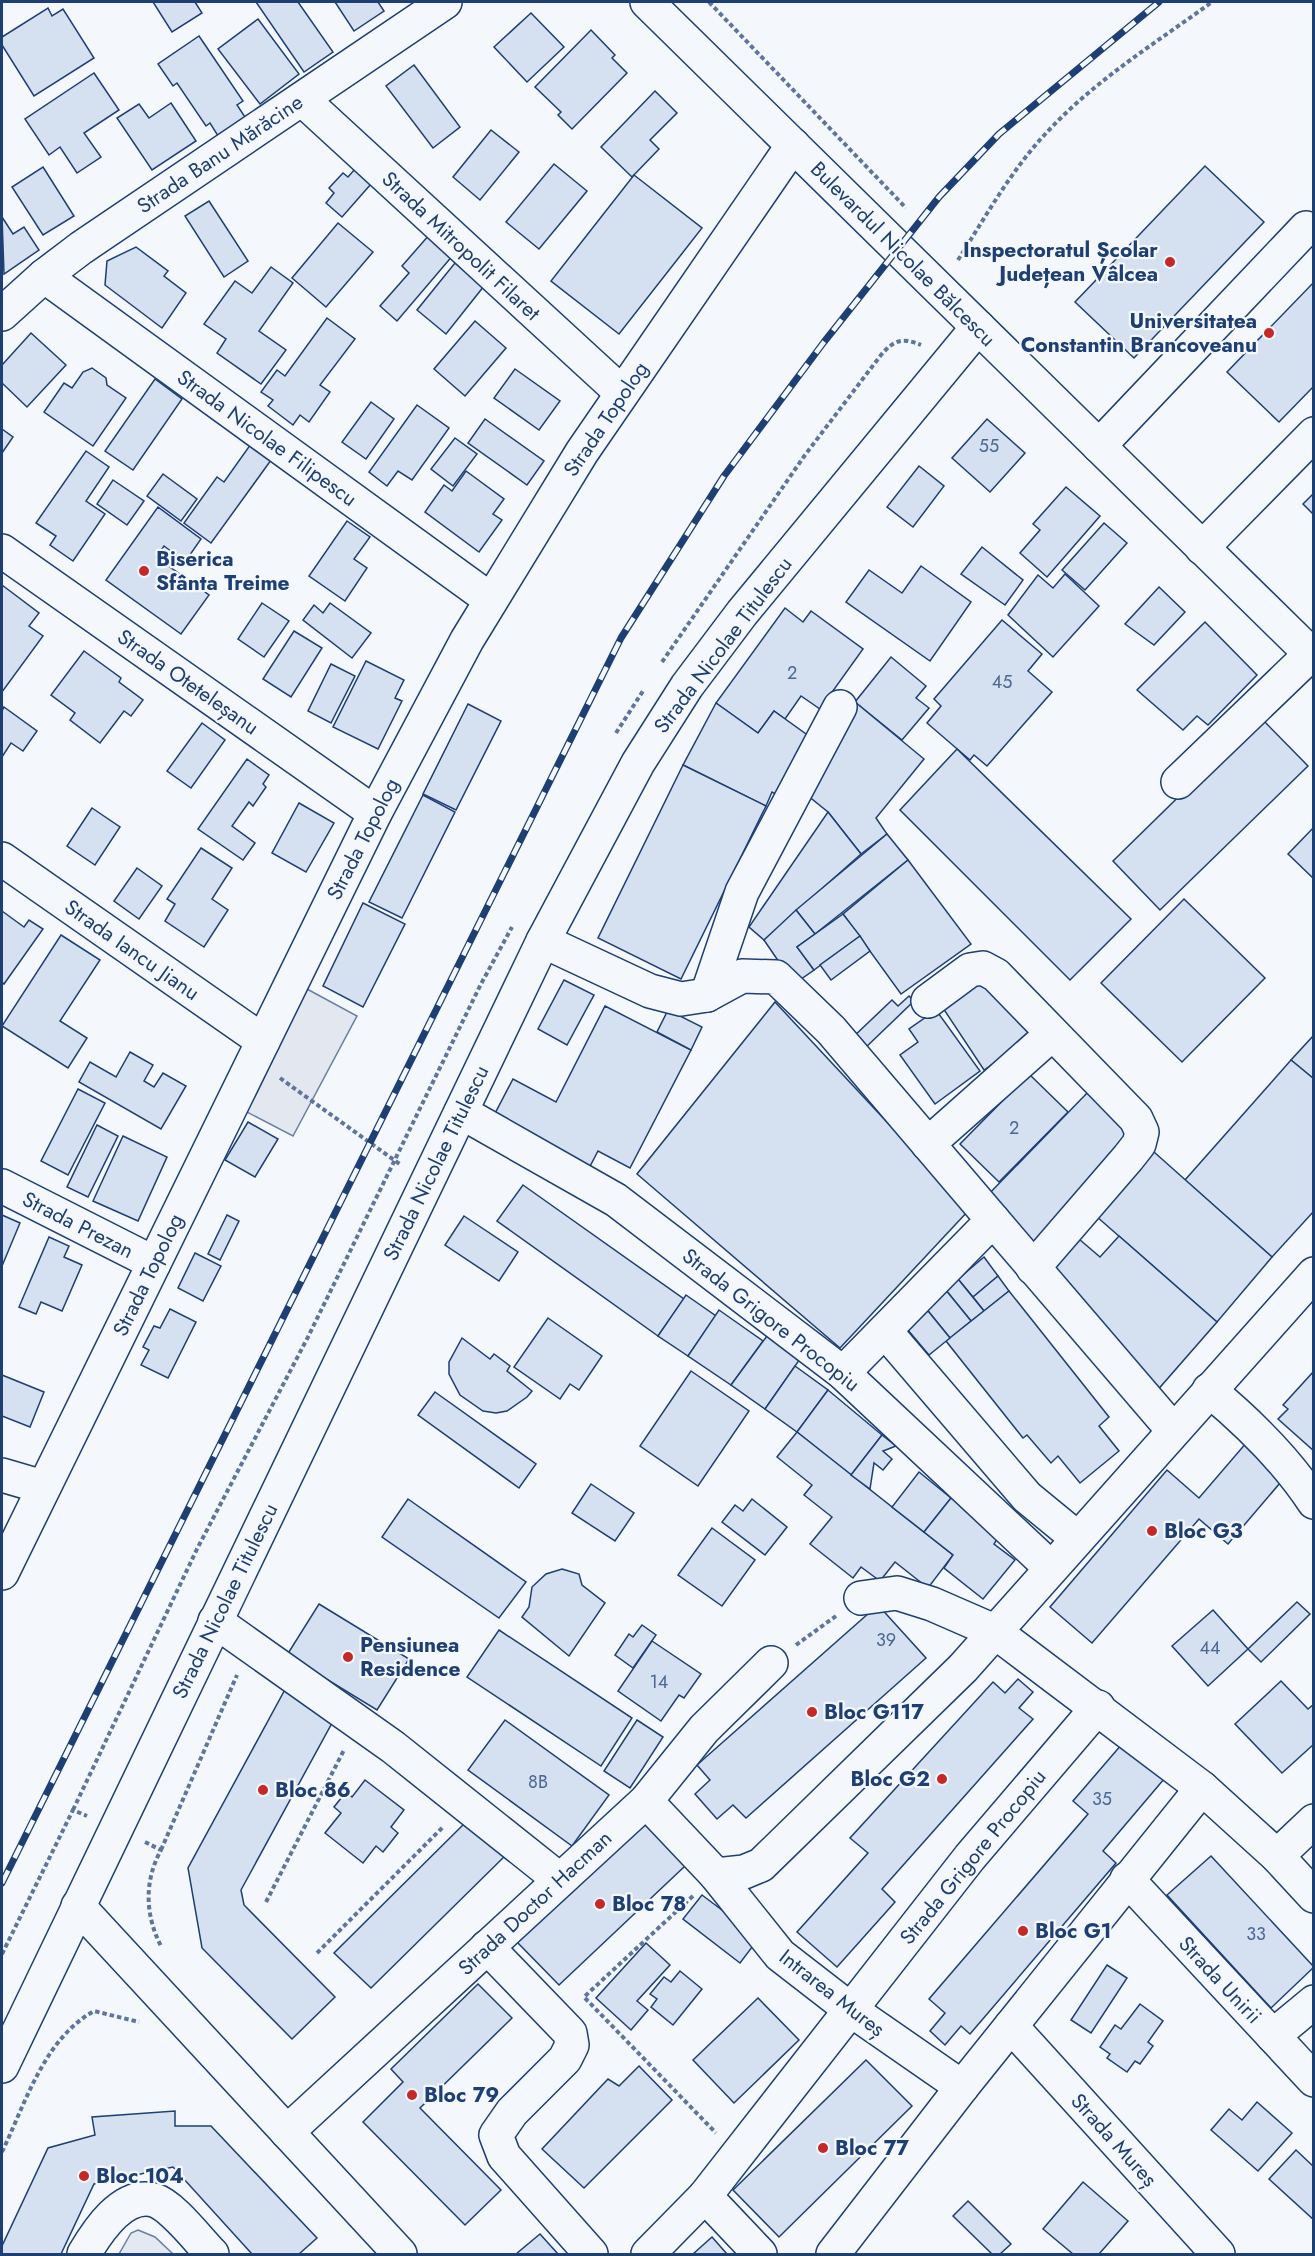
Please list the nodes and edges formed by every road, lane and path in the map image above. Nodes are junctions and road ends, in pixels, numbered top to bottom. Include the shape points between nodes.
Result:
1 (445, 2) edge
2 (647, 2) edge
3 (709, 2) edge
4 (1212, 2) edge
5 (302, 99) junction
6 (793, 145) junction
7 (909, 211) dead end
8 (1306, 228) dead end
9 (950, 252) dead end
10 (958, 260) junction
11 (966, 268) dead end
12 (44, 276) junction
13 (2, 314) edge
14 (978, 327) junction
15 (622, 393) junction
16 (1314, 434) edge
17 (1099, 446) junction
18 (1202, 548) junction
19 (2, 550) edge
20 (491, 600) junction
21 (1312, 656) edge
22 (840, 707) dead end
23 (1178, 782) dead end
24 (375, 813) junction
25 (2, 859) edge
26 (543, 941) junction
27 (707, 995) junction
28 (928, 1001) dead end
29 (1052, 1034) junction
30 (258, 1050) junction
31 (461, 1112) junction
32 (928, 1144) junction
33 (426, 1182) junction
34 (2, 1186) edge
35 (993, 1220) junction
36 (154, 1263) junction
37 (1033, 1268) junction
38 (1314, 1274) edge
39 (885, 1331) junction
40 (843, 1373) junction
41 (1209, 1390) junction
42 (1173, 1430) junction
43 (2, 1475) edge
44 (43, 1487) junction
45 (1312, 1495) edge
46 (1077, 1538) junction
47 (1051, 1568) junction
48 (2, 1573) edge
49 (861, 1598) joint
50 (215, 1622) junction
51 (994, 1631) junction
52 (249, 1646) junction
53 (771, 1663) joint
54 (1098, 1707) junction
55 (358, 1723) junction
56 (1202, 1788) junction
57 (646, 1801) junction
58 (466, 1804) junction
59 (1314, 1821) edge
60 (116, 1827) junction
61 (161, 1850) junction
62 (1277, 1856) junction
63 (716, 1875) junction
64 (1127, 1879) junction
65 (560, 1880) junction
66 (1314, 1896) edge
67 (266, 1902) dead end
68 (78, 1906) junction
69 (487, 1947) junction
70 (167, 1953) dead end
71 (317, 1953) dead end
72 (2, 1954) edge
73 (166, 2000) junction
74 (1314, 2002) edge
75 (850, 2010) junction
76 (1011, 2026) junction
77 (1273, 2036) junction
78 (2, 2066) edge
79 (1314, 2080) edge
80 (962, 2087) junction
81 (287, 2132) junction
82 (2, 2152) edge
83 (737, 2155) junction
84 (705, 2196) junction
85 (392, 2252) edge
86 (84, 2254) edge
87 (212, 2254) edge
88 (591, 2254) edge
89 (648, 2254) edge
90 (760, 2254) edge
91 (833, 2254) edge
92 (1218, 2254) edge

1 - 5 street, Strada Banu Mărăcine
2 - 6 street, Bulevardul Nicolae Bălcescu
3 - 7 path
4 - 10 path via 1075,103 1048,130
5 - 12 street, Strada Banu Mărăcine
5 - 15 street, Strada Mitropolit Filaret
6 - 14 street, Bulevardul Nicolae Bălcescu
6 - 15 street, Strada Topolog
8 - 17 street
9 - 10 path
10 - 11 path
12 - 13 street, Strada Banu Mărăcine
12 - 20 street, Strada Nicolae Filipescu
14 - 17 street, Bulevardul Nicolae Bălcescu
14 - 26 street, Strada Nicolae Titulescu via 687,686 638,763
15 - 20 street, Strada Topolog
16 - 18 street
17 - 18 street, Bulevardul Nicolae Bălcescu
18 - 21 street, Bulevardul Nicolae Bălcescu
19 - 24 street, Strada Oteteleșanu
20 - 24 street, Strada Topolog
21 - 23 street
22 - 27 street via 742,892
24 - 30 street, Strada Topolog
25 - 30 street, Strada Iancu Jianu
26 - 27 street via 650,991 681,999
26 - 31 street, Strada Nicolae Titulescu
27 - 32 street via 742,976 776,977 831,1030
28 - 29 street via 970,970 982,968 996,975
29 - 32 street
29 - 37 street via 1136,1119 1142,1132 1139,1144 1128,1158
30 - 33 path
30 - 36 street, Strada Topolog
31 - 33 street, Strada Nicolae Titulescu
31 - 40 street, Strada Grigore Procopiu via 616,1200
32 - 35 street
33 - 50 street, Strada Nicolae Titulescu
34 - 36 street, Strada Prezan
35 - 37 street
35 - 39 street
36 - 44 street, Strada Topolog
37 - 42 street
38 - 41 street
39 - 40 street
39 - 46 street via 1027,1497
40 - 47 street, Strada Grigore Procopiu
41 - 42 street
41 - 45 street via 1246,1420
42 - 46 street
43 - 44 street
44 - 48 street, Strada Topolog
46 - 47 street
47 - 51 street
49 - 51 street via 897,1593
49 - 53 path
50 - 52 street
50 - 60 street, Strada Nicolae Titulescu
51 - 54 street
51 - 63 street via 963,1668 761,1865 744,1872
52 - 55 street
52 - 61 path
53 - 57 street, Strada Doctor Hacman via 704,1729
54 - 56 street
54 - 75 street, Strada Grigore Procopiu via 970,1857
55 - 58 street
55 - 67 path
56 - 62 street
56 - 64 street
57 - 63 street, Intrarea Mureș
57 - 65 street, Strada Doctor Hacman
58 - 65 street
58 - 71 path
59 - 62 street
60 - 61 path
60 - 68 street, Strada Nicolae Titulescu
60 - 72 path via 73,1810
61 - 70 path via 148,1888 150,1923
62 - 66 street
63 - 75 street, Intrarea Mureș via 780,1955
63 - 83 path via 584,1997
64 - 76 street
64 - 77 street, Strada Unirii
65 - 69 street, Strada Doctor Hacman
68 - 73 street
68 - 78 street, Strada Nicolae Titulescu
69 - 81 street, Strada Doctor Hacman
69 - 88 street via 570,2033 572,2045 565,2060 512,2112 496,2135 504,2156
73 - 81 street
73 - 82 path via 146,2025 131,2017 94,2010 78,2020 48,2056
74 - 77 street
75 - 80 street, Intrarea Mureș
75 - 83 street, Strada Grigore Procopiu
76 - 80 street
76 - 92 street, Strada Mureș
77 - 79 street, Strada Unirii
80 - 91 street
81 - 85 street
83 - 84 street, Strada Grigore Procopiu
84 - 89 street, Strada Grigore Procopiu
84 - 90 street
86 - 87 street via 99,2228 130,2202 153,2200 175,2214

